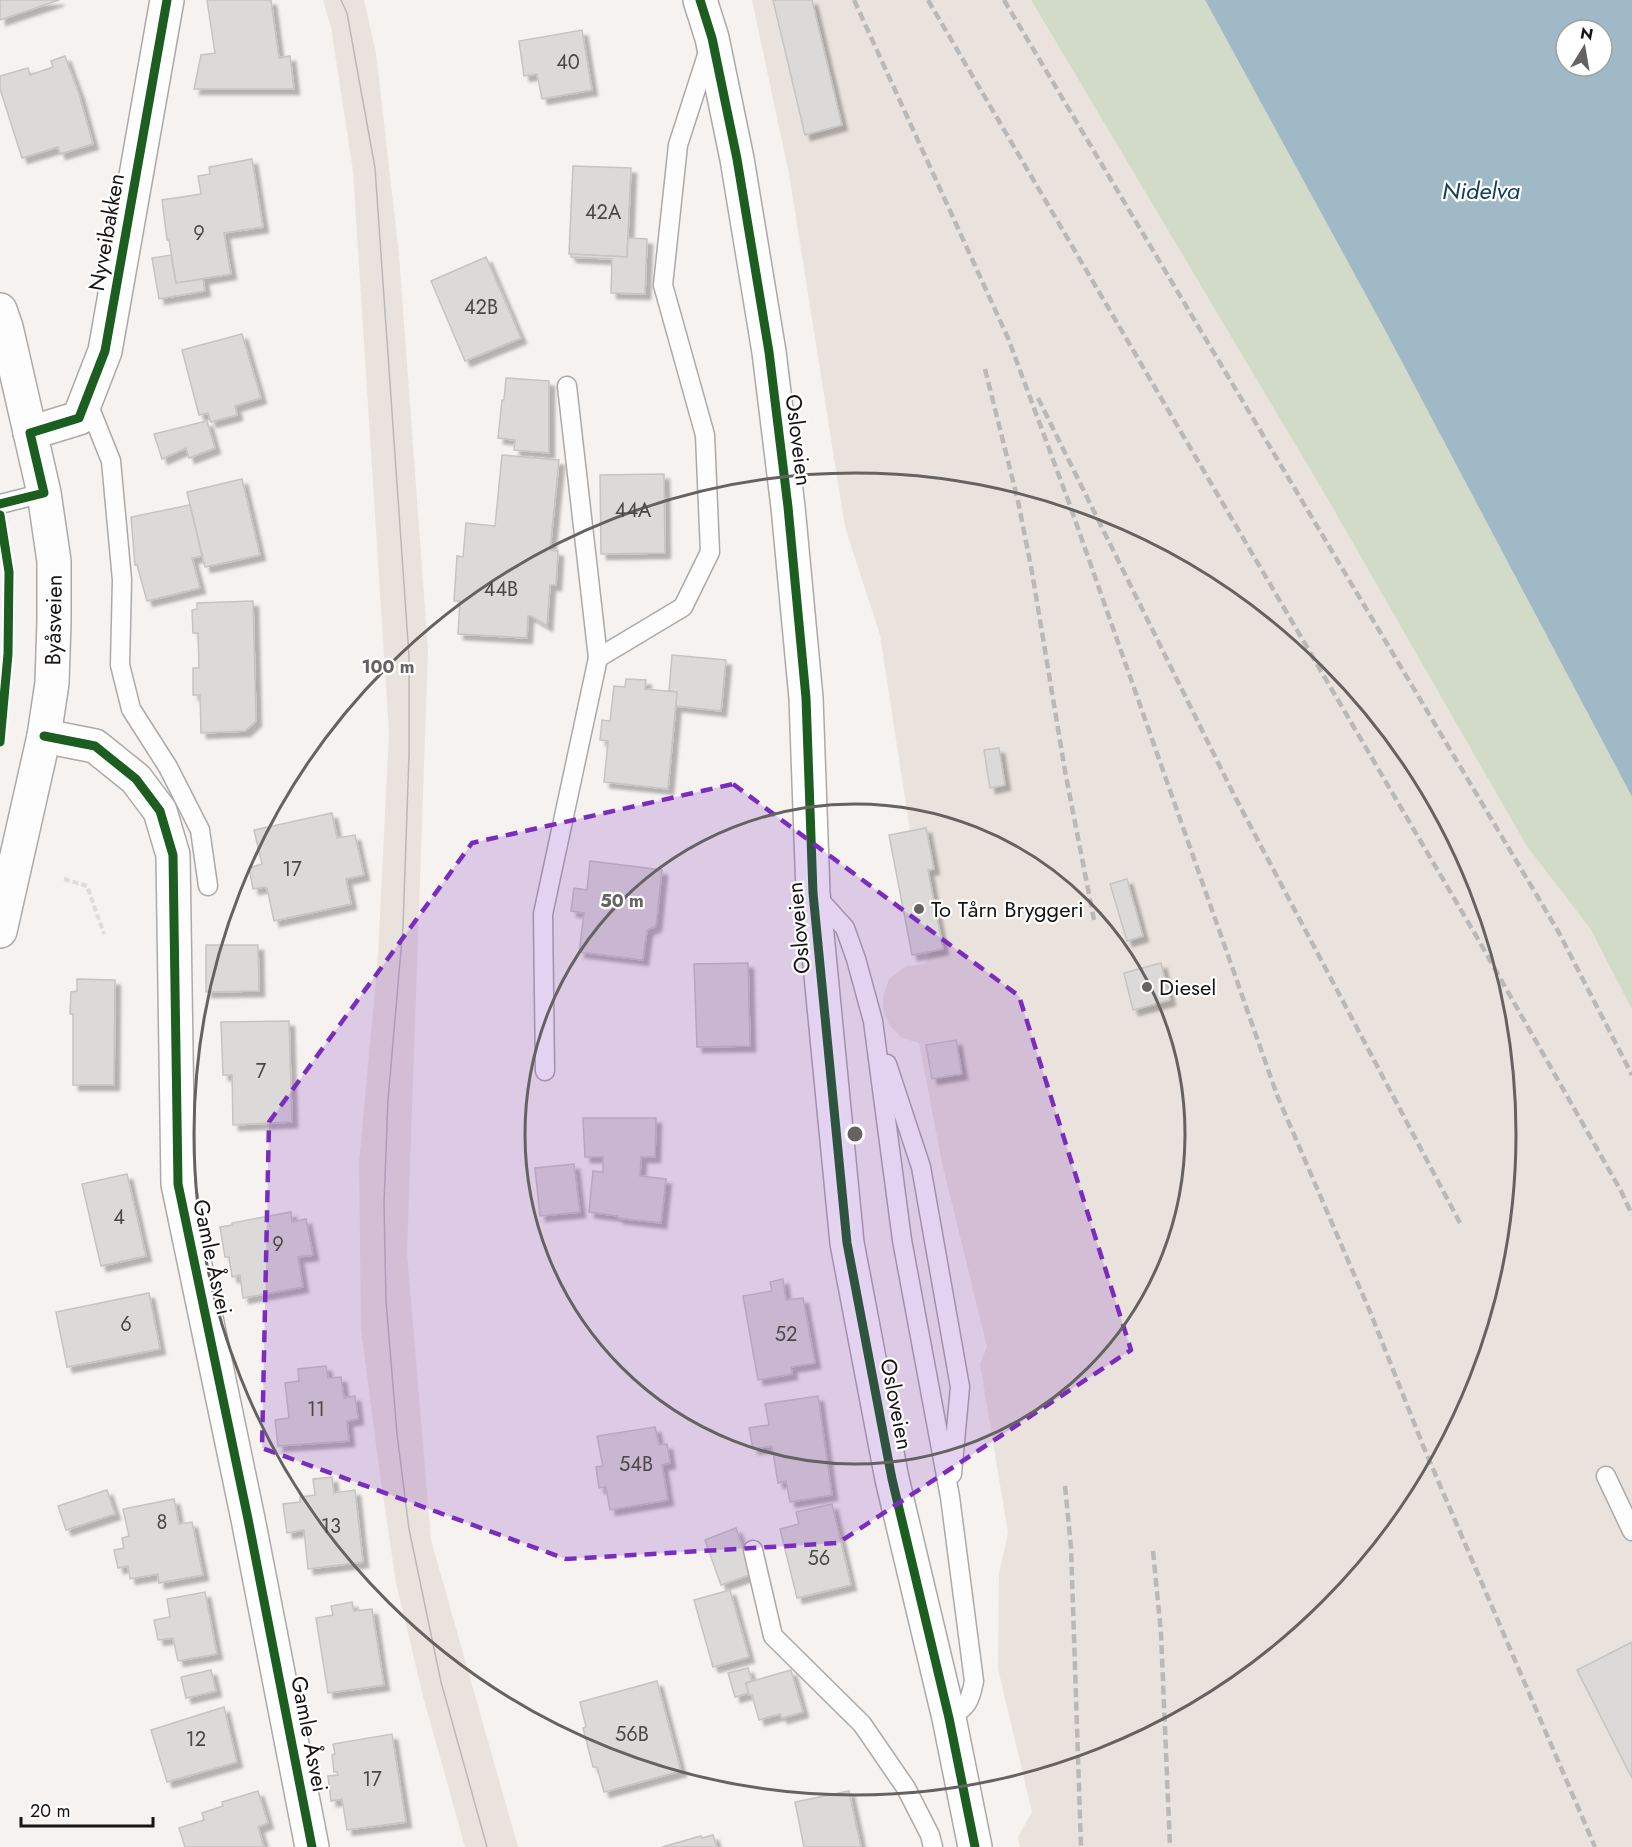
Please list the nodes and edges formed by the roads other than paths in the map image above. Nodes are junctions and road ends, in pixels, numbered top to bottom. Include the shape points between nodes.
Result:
1 (167, 0) edge
2 (700, 0) edge
3 (712, 38) junction
4 (0, 310) edge
5 (567, 386) dead end
6 (86, 399) junction
7 (30, 433) junction
8 (44, 493) junction
9 (0, 504) edge
10 (598, 658) junction
11 (44, 736) junction
12 (208, 886) dead end
13 (813, 893) junction
14 (0, 931) edge
15 (873, 1022) junction
16 (545, 1071) dead end
17 (1606, 1476) dead end
18 (950, 1497) junction
19 (1632, 1531) edge
20 (753, 1550) dead end
21 (948, 1718) junction
22 (312, 1847) edge
23 (933, 1847) edge
24 (975, 1847) edge

1 - 6 street, Nyveibakken via 105,351
2 - 3 street, Osloveien
3 - 10 lane via 678,145 663,285 705,435 710,552 683,607
3 - 13 street, Osloveien via 769,352 788,507 806,698
4 - 7 street, Byåsveien
5 - 10 lane
6 - 7 street, Nyveibakken via 79,418
6 - 12 lane via 111,460 122,580 122,676 131,709 168,767 200,830
7 - 8 street, Byåsveien
8 - 9 lane
8 - 11 street, Byåsveien via 54,561 54,621 52,683
10 - 16 lane via 543,914
11 - 14 street, Byåsveien
11 - 22 street, Gamle Åsvei via 95,746 136,779 160,811 173,855 178,1184
13 - 15 lane via 845,928
13 - 21 street, Osloveien via 847,1243 892,1479
15 - 18 lane via 902,1240
15 - 18 lane via 921,1167 960,1387
17 - 19 lane
18 - 21 lane via 974,1681 971,1699
20 - 23 lane via 773,1636 862,1724 906,1788
21 - 24 street, Osloveien

